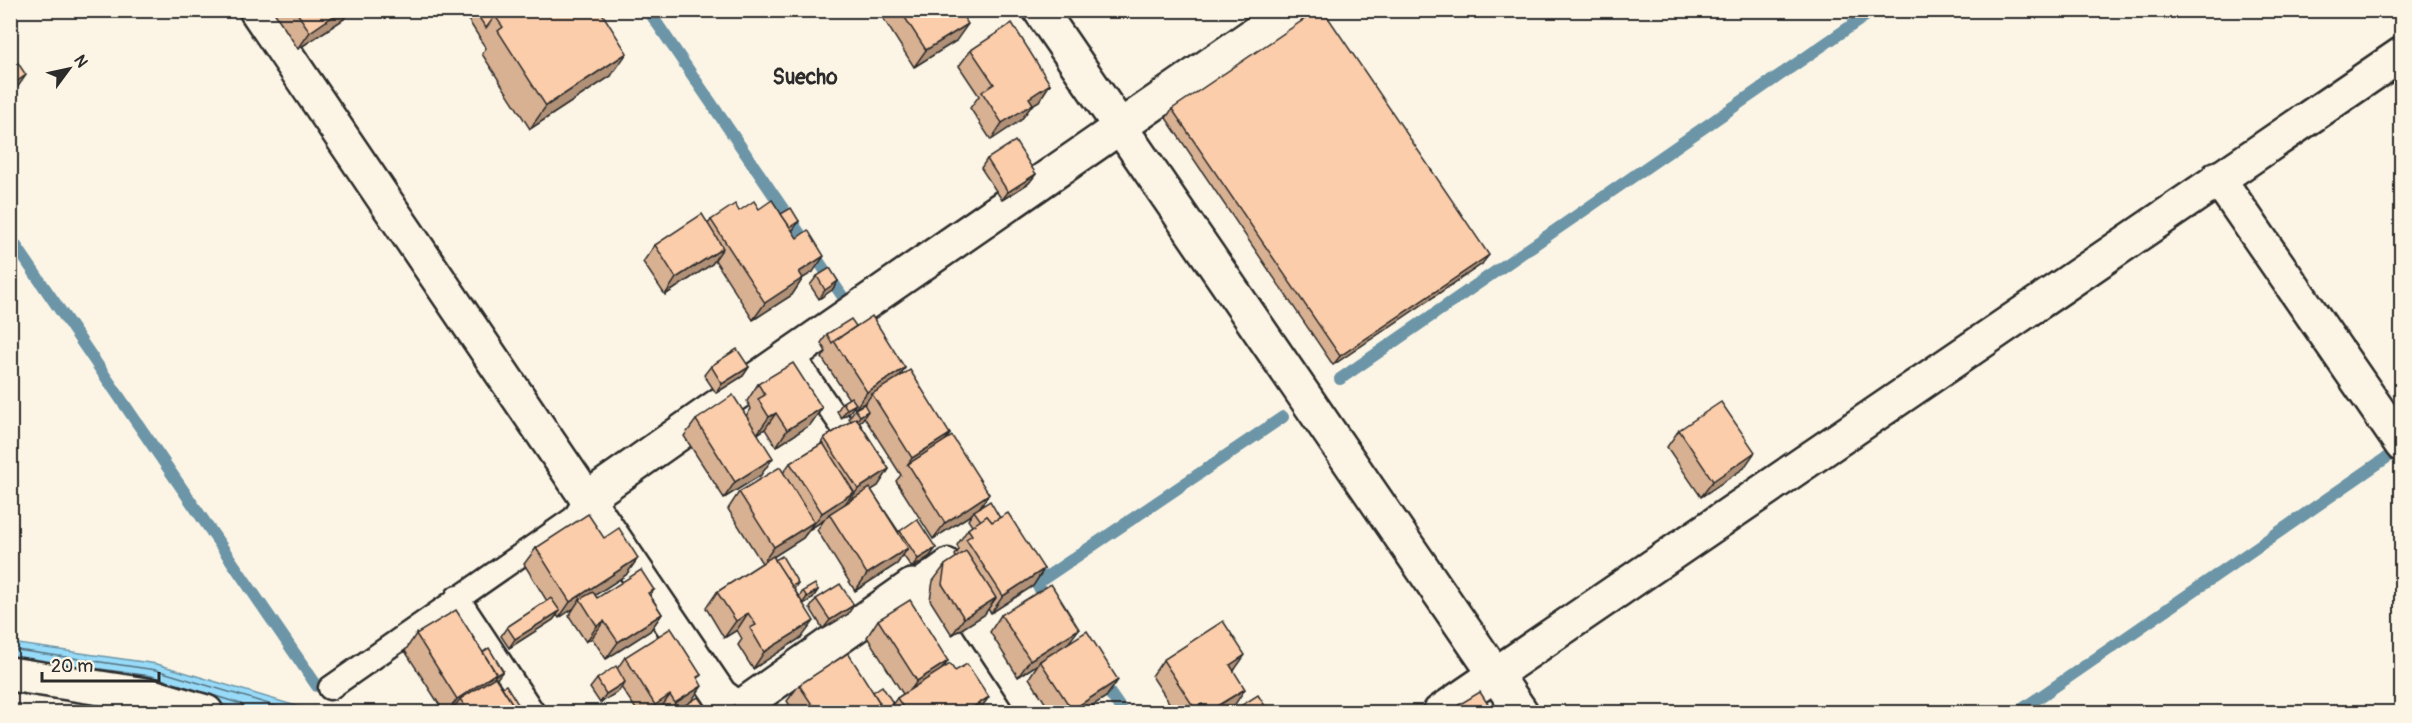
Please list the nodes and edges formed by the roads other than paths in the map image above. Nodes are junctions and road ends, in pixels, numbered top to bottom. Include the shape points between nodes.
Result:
1 (256, 10) edge
2 (1040, 10) edge
3 (1289, 10) edge
4 (2402, 54) edge
5 (1120, 129) junction
6 (2218, 178) junction
7 (792, 354) junction
8 (841, 425) edge
9 (2397, 439) edge
10 (585, 499) junction
11 (948, 560) edge
12 (912, 586) junction
13 (457, 597) junction
14 (10, 674) edge
15 (1495, 675) junction
16 (330, 688) dead end
17 (741, 710) edge
18 (206, 712) edge
19 (533, 712) edge
20 (995, 712) edge
21 (1440, 712) edge
22 (1521, 712) edge

1 - 10 street
2 - 5 street
3 - 5 street
4 - 6 street
5 - 7 street
5 - 15 street
6 - 9 street
6 - 15 street
7 - 8 lane
7 - 10 street
10 - 13 lane via 574,518
10 - 17 street via 720,695
11 - 12 lane
12 - 17 street
12 - 20 street
13 - 16 lane
13 - 19 lane
14 - 18 street via 152,696
15 - 21 street
15 - 22 street

